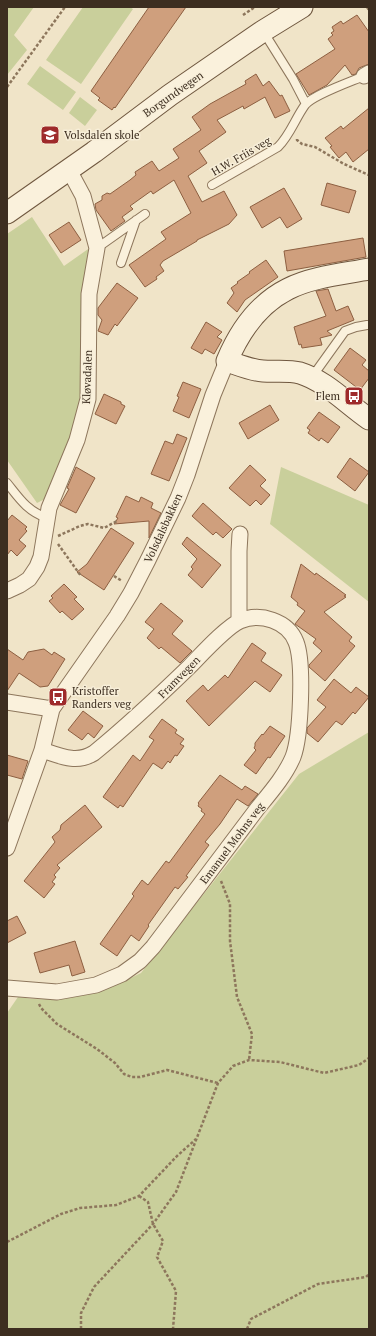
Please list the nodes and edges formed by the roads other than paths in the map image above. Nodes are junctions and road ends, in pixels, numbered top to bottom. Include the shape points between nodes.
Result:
1 (302, 7) edge
2 (263, 31) junction
3 (366, 74) edge
4 (306, 104) junction
5 (69, 170) junction
6 (212, 185) dead end
7 (7, 213) edge
8 (145, 214) dead end
9 (136, 220) junction
10 (97, 248) junction
11 (121, 263) dead end
12 (369, 269) edge
13 (367, 325) dead end
14 (227, 361) junction
15 (311, 378) junction
16 (369, 419) edge
17 (7, 483) edge
18 (47, 518) junction
19 (240, 534) dead end
20 (7, 591) edge
21 (239, 621) junction
22 (7, 702) edge
23 (52, 710) junction
24 (42, 750) junction
25 (7, 848) edge
26 (7, 988) edge

1 - 2 main road, Borgundvegen
2 - 4 lane
2 - 5 main road, Borgundvegen via 170,95
3 - 4 lane, H.W. Friis veg
4 - 6 lane, H.W. Friis veg via 278,147
5 - 7 main road, Borgundvegen
5 - 10 street, Kløvadalen via 83,196
8 - 9 lane
9 - 10 lane
9 - 11 lane
10 - 18 street, Kløvadalen via 89,294 88,399 77,440
12 - 14 main road, Volsdalsbakken via 328,276 288,289 255,314 235,341
13 - 15 lane via 345,331
14 - 15 main road via 261,371 299,373
14 - 23 street, Volsdalsbakken via 182,486 148,560 131,593
15 - 16 main road
17 - 18 lane via 29,509
18 - 20 street, Kløvadalen via 49,537 37,567 29,579
19 - 21 street
21 - 24 street, Framvegen via 153,702 88,757 74,760
21 - 26 street, Emanuel Mohns veg via 247,618 268,618 286,628 297,643 300,658 299,731 293,756 282,777 140,961 122,974 86,988 57,992
22 - 23 street
23 - 24 street, Volsdalsbakken
24 - 25 street, Volsdalsbakken

